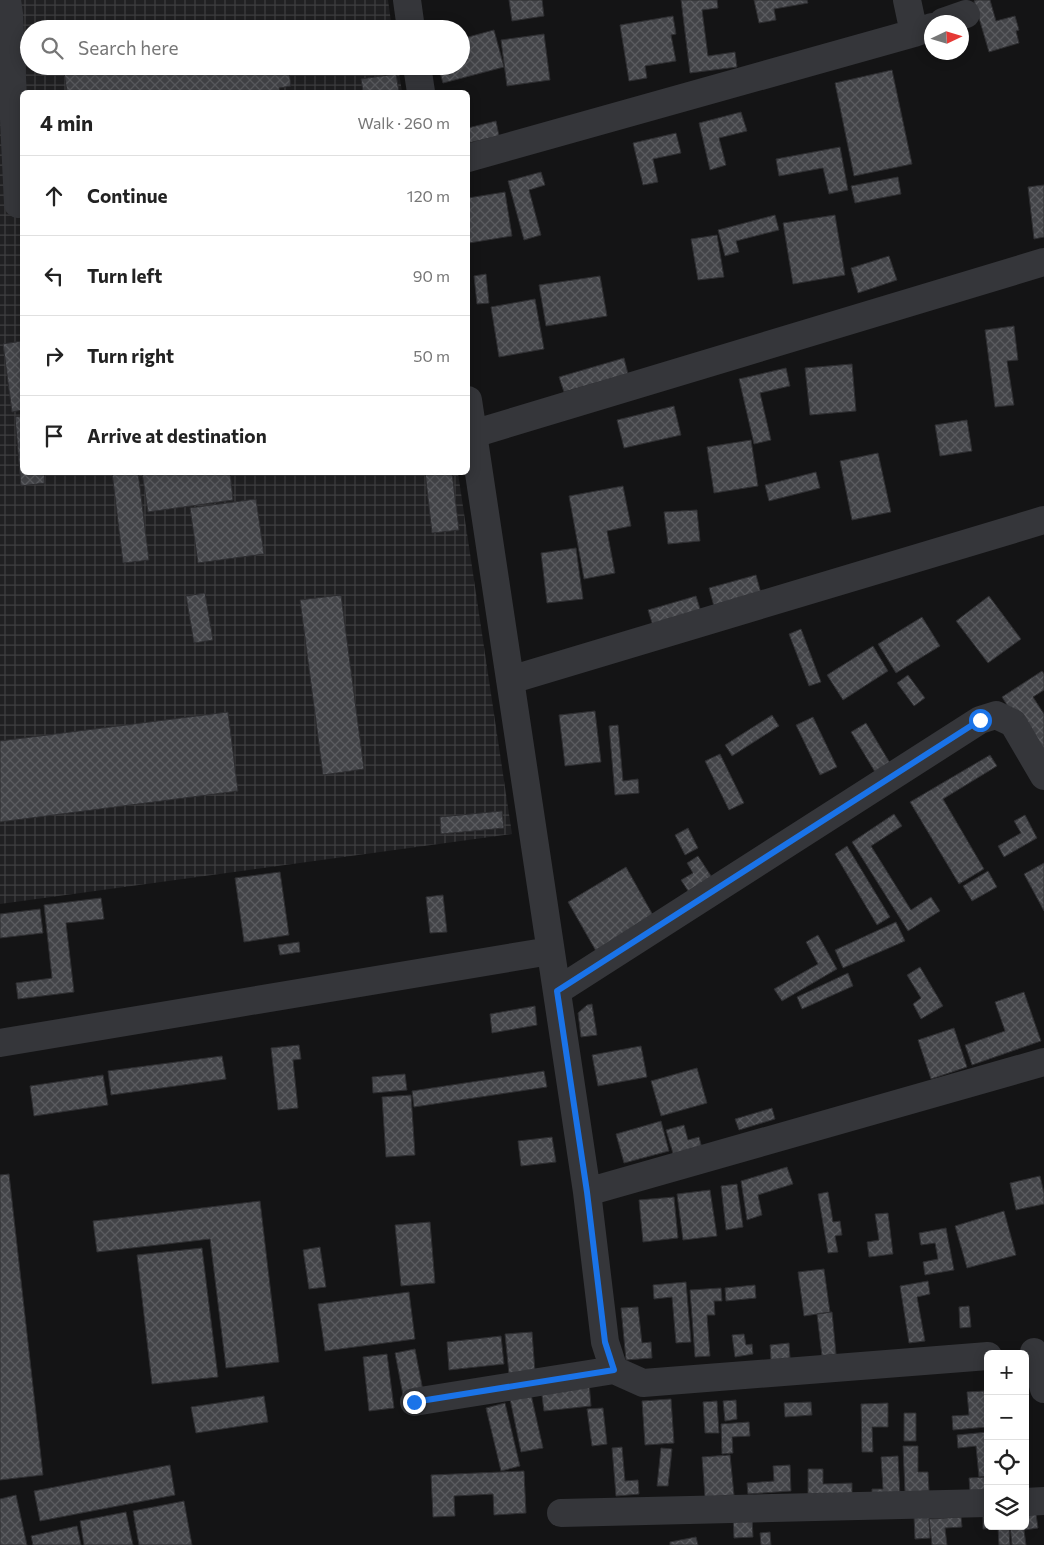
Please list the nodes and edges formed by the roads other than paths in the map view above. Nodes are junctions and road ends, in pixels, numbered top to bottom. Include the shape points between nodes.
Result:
1 (7, 0) edge
2 (407, 0) edge
3 (907, 0) edge
4 (410, 20) edge
5 (923, 30) edge
6 (418, 75) edge
7 (421, 90) edge
8 (470, 157) edge
9 (18, 204) dead end
10 (1044, 262) edge
11 (470, 414) edge
12 (473, 434) junction
13 (1044, 520) edge
14 (510, 680) junction
15 (1044, 776) edge
16 (550, 951) junction
17 (557, 991) junction
18 (0, 1043) edge
19 (1044, 1062) edge
20 (587, 1192) junction
21 (1032, 1352) edge
22 (984, 1356) edge
23 (614, 1370) junction
24 (1044, 1389) edge
25 (414, 1402) dead end
26 (1044, 1501) edge
27 (1029, 1502) edge
28 (984, 1503) edge
29 (560, 1513) dead end

1 - 9 street
2 - 4 street
3 - 5 street
5 - 8 street
6 - 7 street
10 - 12 street
11 - 12 street
12 - 14 street
13 - 14 street
14 - 16 street
15 - 17 street via 1013,723 996,715 980,720
16 - 17 street
16 - 18 street
17 - 20 street
19 - 20 street
20 - 23 street via 605,1342
21 - 24 street
22 - 23 street via 643,1383
23 - 25 street
26 - 27 street
28 - 29 street

